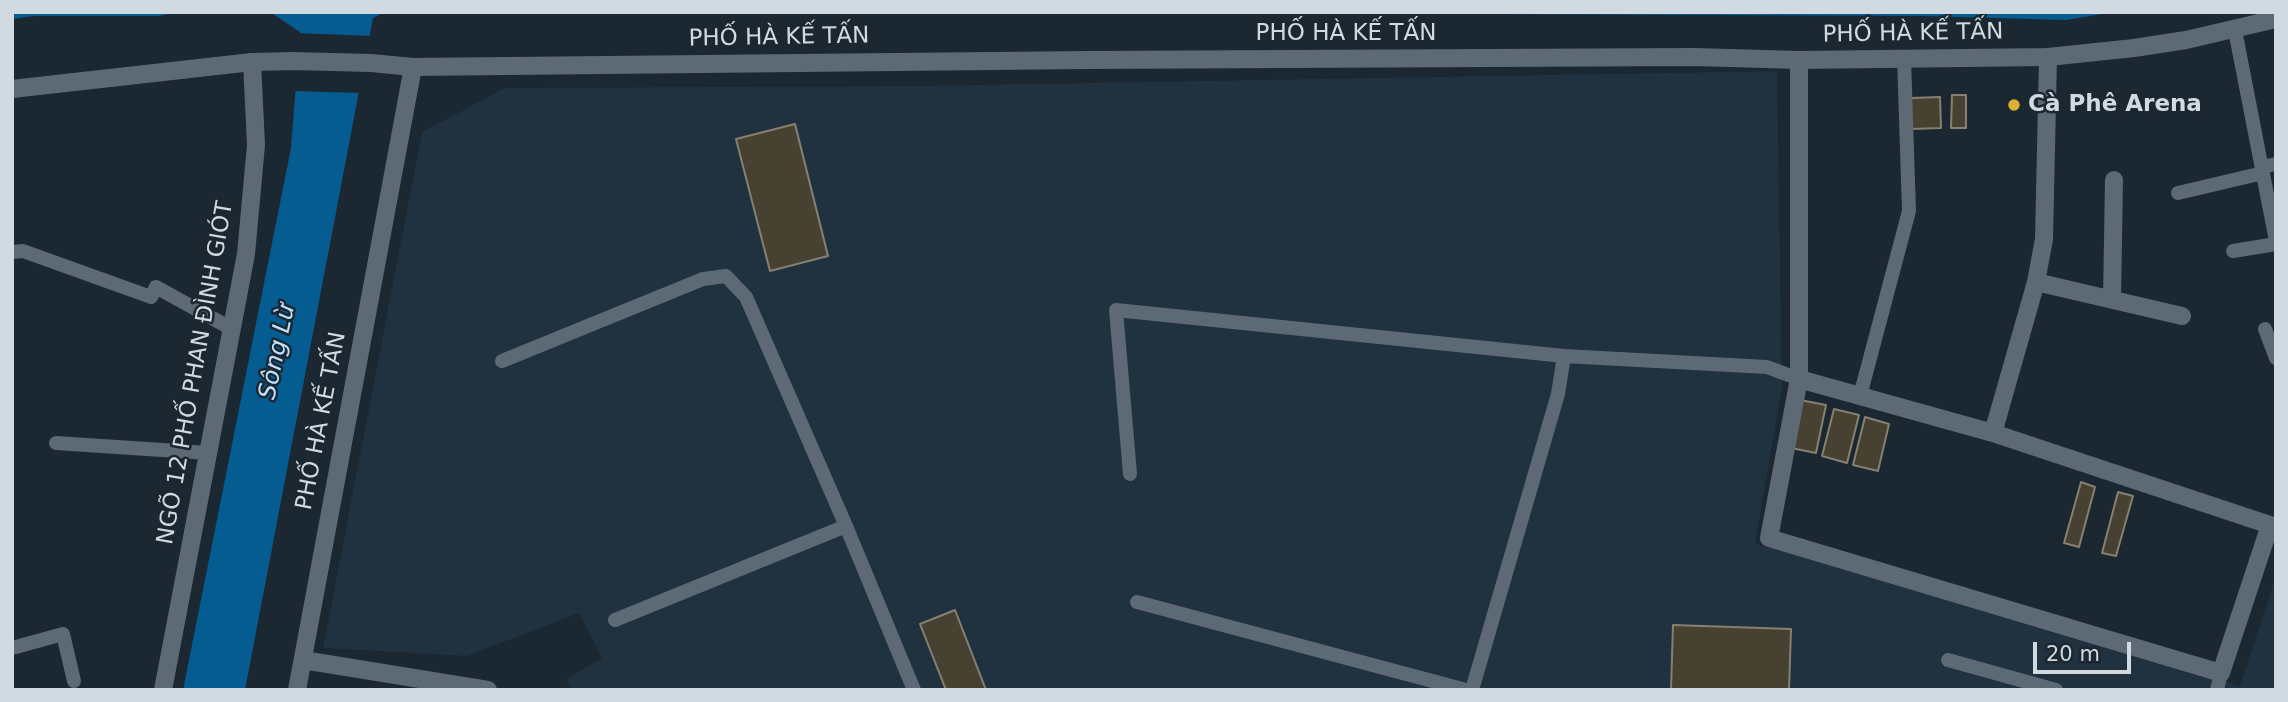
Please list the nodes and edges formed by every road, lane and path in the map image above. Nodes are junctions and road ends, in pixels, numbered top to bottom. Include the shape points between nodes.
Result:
1 (2276, 19) edge
2 (2235, 30) junction
3 (2048, 57) junction
4 (1904, 58) junction
5 (1799, 61) junction
6 (252, 62) junction
7 (413, 68) junction
8 (12, 89) edge
9 (2267, 168) edge
10 (2114, 180) dead end
11 (2178, 193) dead end
12 (2276, 243) edge
13 (2234, 251) dead end
14 (12, 252) edge
15 (2036, 282) junction
16 (2112, 300) junction
17 (2182, 316) dead end
18 (232, 329) junction
19 (2265, 329) dead end
20 (1564, 356) junction
21 (2276, 358) edge
22 (502, 361) dead end
23 (1799, 379) junction
24 (1860, 396) junction
25 (1993, 433) junction
26 (57, 443) dead end
27 (208, 453) junction
28 (1130, 474) dead end
29 (846, 526) junction
30 (2273, 526) edge
31 (1137, 602) dead end
32 (615, 620) dead end
33 (12, 648) edge
34 (303, 660) junction
35 (1948, 660) dead end
36 (74, 681) dead end
37 (2219, 681) edge
38 (163, 690) edge
39 (297, 690) edge
40 (488, 690) edge
41 (914, 690) edge
42 (1466, 690) edge
43 (1472, 690) edge
44 (2056, 690) edge

1 - 2 street, PHỐ HÀ KẾ TẤN
2 - 3 street, PHỐ HÀ KẾ TẤN
2 - 9 lane
3 - 4 street, PHỐ HÀ KẾ TẤN
3 - 15 street via 2044,239
4 - 5 street, PHỐ HÀ KẾ TẤN
4 - 24 lane via 1909,211
5 - 7 street, PHỐ HÀ KẾ TẤN via 1639,57
5 - 23 street
6 - 7 street, PHỐ HÀ KẾ TẤN
6 - 8 street, PHỐ HÀ KẾ TẤN
6 - 18 street, NGÕ 12 PHỐ PHAN ĐÌNH GIÓT via 256,145 246,254
7 - 34 street, PHỐ HÀ KẾ TẤN
9 - 11 lane
9 - 12 lane
10 - 16 street
12 - 13 lane
14 - 18 lane via 23,251 151,297 156,287
15 - 16 street
15 - 25 street
16 - 17 street
18 - 27 street, NGÕ 12 PHỐ PHAN ĐÌNH GIÓT
19 - 21 lane
20 - 23 lane via 1767,367
20 - 28 lane via 1116,310
20 - 43 lane via 1558,394
22 - 29 lane via 703,279 726,276 746,297
23 - 24 street
23 - 37 street via 1769,538
24 - 25 street
25 - 30 street
26 - 27 lane
27 - 38 street, NGÕ 12 PHỐ PHAN ĐÌNH GIÓT
29 - 32 lane
29 - 41 lane
30 - 37 street
31 - 42 lane
33 - 36 lane via 63,634
34 - 39 street, PHỐ HÀ KẾ TẤN
34 - 40 street
35 - 44 lane

